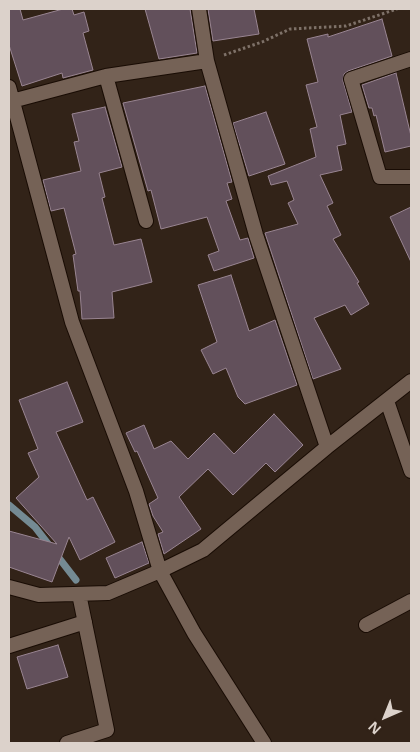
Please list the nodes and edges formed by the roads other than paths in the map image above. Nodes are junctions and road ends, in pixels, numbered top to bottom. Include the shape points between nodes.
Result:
1 (199, 9) edge
2 (411, 59) edge
3 (207, 60) junction
4 (106, 76) junction
5 (9, 87) edge
6 (12, 101) junction
7 (411, 177) edge
8 (146, 221) dead end
9 (411, 382) edge
10 (387, 401) junction
11 (327, 447) junction
12 (411, 471) edge
13 (160, 571) junction
14 (9, 587) edge
15 (79, 594) junction
16 (411, 601) edge
17 (85, 622) junction
18 (366, 625) dead end
19 (9, 646) edge
20 (67, 743) edge
21 (264, 743) edge

1 - 3 street
2 - 7 street via 351,79 380,177
3 - 4 street
3 - 11 street via 256,235
4 - 6 street
4 - 8 street
5 - 6 street
6 - 13 street via 72,322 136,491
9 - 10 street
10 - 11 street
10 - 12 street
11 - 13 street via 203,550
13 - 15 street via 108,593
13 - 21 street via 194,633
14 - 15 street via 39,595
15 - 17 street
16 - 18 street
17 - 19 street
17 - 20 street via 106,730

